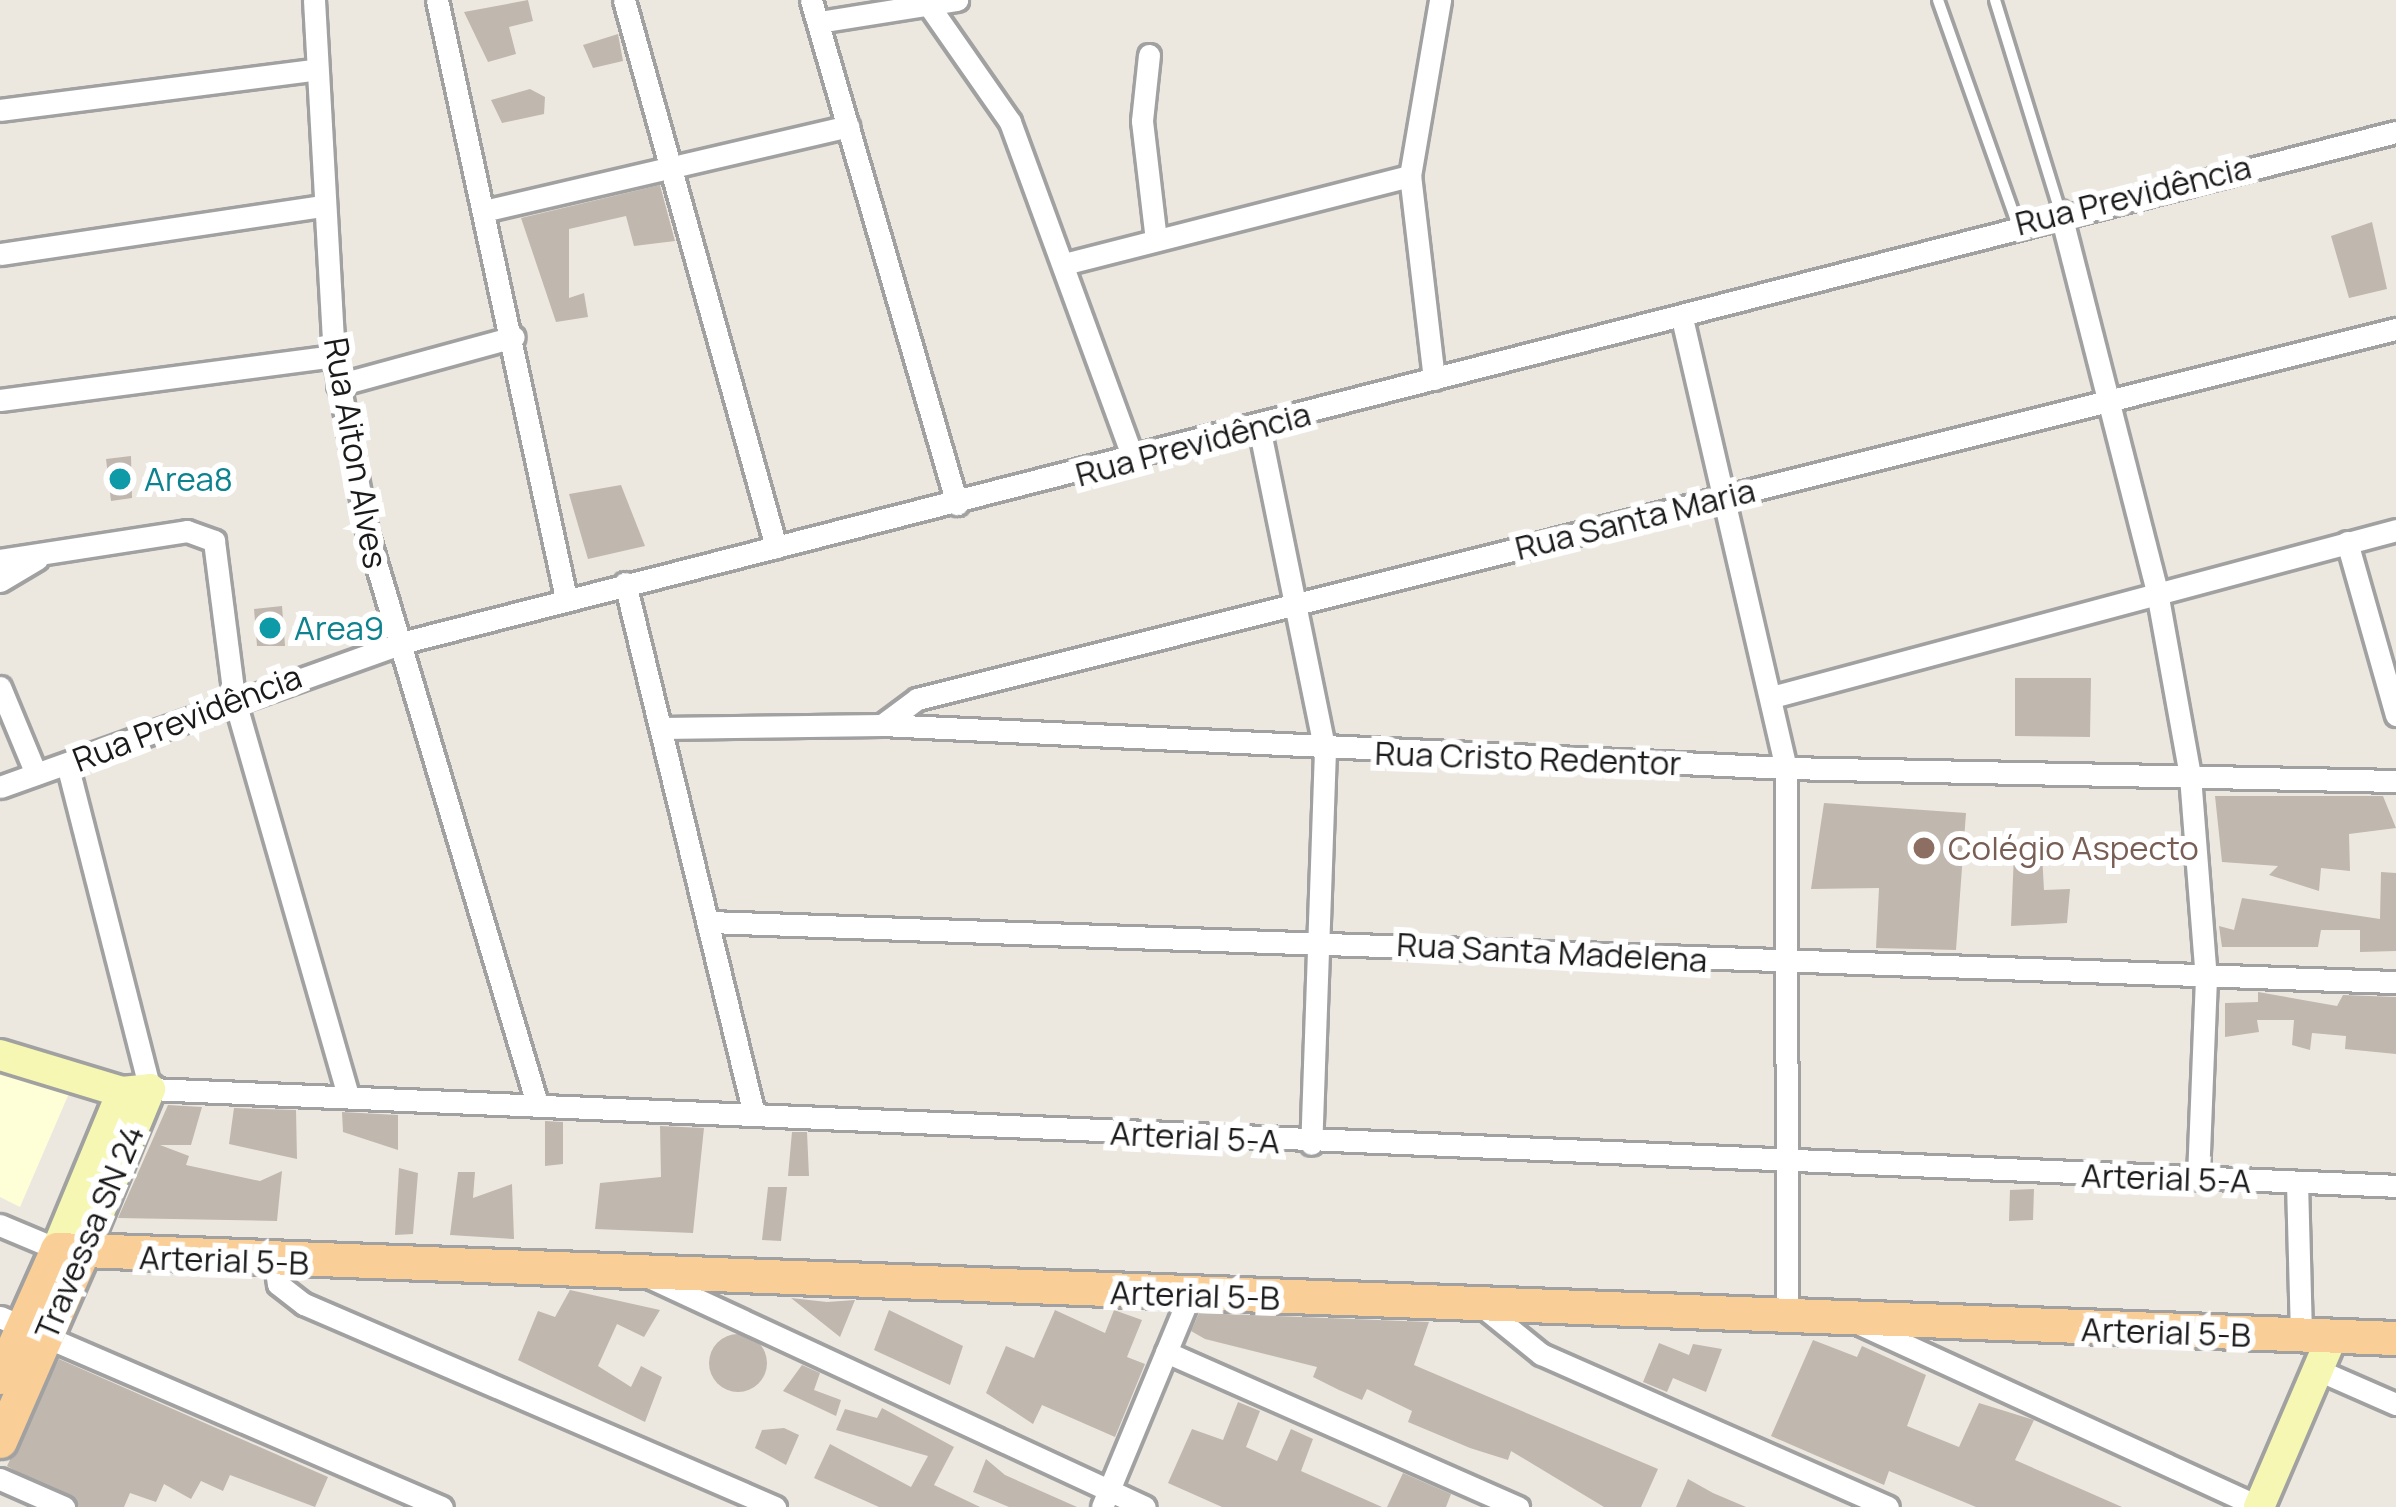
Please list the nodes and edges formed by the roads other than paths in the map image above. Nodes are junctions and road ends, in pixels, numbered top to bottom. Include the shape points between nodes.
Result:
1 (314, 0) edge
2 (437, 0) edge
3 (624, 0) edge
4 (811, 0) edge
5 (957, 0) edge
6 (1440, 0) edge
7 (1939, 0) edge
8 (1995, 0) edge
9 (928, 3) edge
10 (819, 22) junction
11 (1149, 55) dead end
12 (314, 70) junction
13 (0, 110) edge
14 (848, 127) junction
15 (2396, 132) edge
16 (671, 168) junction
17 (1410, 176) junction
18 (322, 206) junction
19 (488, 210) junction
20 (2060, 211) junction
21 (2017, 223) junction
22 (1156, 240) junction
23 (0, 254) edge
24 (1064, 264) junction
25 (1682, 318) junction
26 (2396, 329) edge
27 (514, 338) junction
28 (334, 356) junction
29 (1434, 380) junction
30 (338, 385) junction
31 (0, 400) edge
32 (2105, 400) junction
33 (1259, 427) junction
34 (1134, 461) junction
35 (1723, 496) junction
36 (957, 504) junction
37 (2396, 530) edge
38 (2347, 542) junction
39 (776, 547) junction
40 (48, 553) junction
41 (0, 560) edge
42 (0, 580) edge
43 (625, 583) junction
44 (2157, 592) junction
45 (566, 598) junction
46 (1299, 605) junction
47 (405, 642) junction
48 (0, 688) edge
49 (1772, 697) junction
50 (235, 698) junction
51 (2396, 715) edge
52 (882, 725) junction
53 (662, 728) junction
54 (1325, 750) junction
55 (67, 764) junction
56 (1786, 768) junction
57 (36, 774) junction
58 (2190, 776) junction
59 (2396, 781) edge
60 (0, 787) edge
61 (709, 922) junction
62 (1323, 942) junction
63 (1789, 962) junction
64 (2206, 978) junction
65 (2396, 982) edge
66 (0, 1055) edge
67 (136, 1090) junction
68 (347, 1092) junction
69 (535, 1097) junction
70 (754, 1110) junction
71 (1311, 1144) junction
72 (1784, 1166) junction
73 (2198, 1179) junction
74 (2297, 1182) junction
75 (2396, 1186) edge
76 (0, 1225) edge
77 (69, 1252) junction
78 (275, 1263) junction
79 (634, 1270) junction
80 (1190, 1295) junction
81 (1483, 1307) junction
82 (1787, 1320) junction
83 (1859, 1324) junction
84 (22, 1327) edge
85 (2317, 1336) junction
86 (2396, 1338) edge
87 (1166, 1352) junction
88 (2318, 1370) junction
89 (0, 1377) edge
90 (2396, 1404) edge
91 (0, 1441) edge
92 (0, 1479) edge
93 (1105, 1499) edge
94 (64, 1507) edge
95 (442, 1507) edge
96 (775, 1507) edge
97 (1144, 1507) edge
98 (1518, 1507) edge
99 (1888, 1507) edge
100 (2259, 1507) edge

1 - 12 street, Rua Aiton Alves
2 - 19 street
3 - 16 street
4 - 10 street
5 - 9 street
6 - 17 street
7 - 21 lane
8 - 20 lane
9 - 10 street
9 - 24 street via 1010,122
10 - 14 street
11 - 22 street via 1142,121
12 - 13 street
12 - 18 street, Rua Aiton Alves
14 - 16 street
14 - 36 street
15 - 20 street, Rua Previdência
16 - 19 street
16 - 39 street
17 - 22 street
17 - 29 street
18 - 23 street
18 - 28 street, Rua Aiton Alves
19 - 27 street
20 - 21 street, Rua Previdência
20 - 32 street
21 - 25 street, Rua Previdência
22 - 24 street
24 - 34 street
25 - 29 street, Rua Previdência
25 - 35 street
26 - 32 street, Rua Santa Maria
27 - 30 street
27 - 45 street
28 - 30 street, Rua Aiton Alves
28 - 31 street
29 - 33 street, Rua Previdência
30 - 47 street, Rua Aiton Alves via 379,582
32 - 35 street, Rua Santa Maria
32 - 44 street
33 - 34 street, Rua Previdência
33 - 46 street
34 - 36 street, Rua Previdência
35 - 46 street, Rua Santa Maria
35 - 49 street
36 - 39 street, Rua Previdência
37 - 38 street
38 - 44 street
38 - 51 street
39 - 43 street, Rua Previdência
40 - 41 street
40 - 42 street
40 - 50 street via 209,537
43 - 45 street, Rua Previdência
43 - 53 street
44 - 49 street
44 - 58 street
45 - 47 street, Rua Previdência
46 - 52 street, Rua Santa Maria via 916,699
46 - 54 street
47 - 50 street, Rua Previdência
47 - 69 street, Rua Aiton Alves
48 - 57 street
49 - 56 street
50 - 55 street, Rua Previdência
50 - 68 street
52 - 53 street, Rua Cristo Redentor
52 - 54 street, Rua Cristo Redentor
53 - 61 street
54 - 56 street, Rua Cristo Redentor
54 - 62 street
55 - 57 street, Rua Previdência
55 - 67 street
56 - 58 street, Rua Cristo Redentor
56 - 63 street
57 - 60 street, Rua Previdência
58 - 59 street, Rua Cristo Redentor
58 - 64 street
61 - 62 street, Rua Santa Madelena
61 - 70 street
62 - 63 street, Rua Santa Madelena
62 - 71 street
63 - 64 street, Rua Santa Madelena
63 - 72 street
64 - 65 street, Rua Santa Madelena
64 - 73 street
66 - 67 main road, Arterial 5-A
67 - 68 street, Arterial 5-A
67 - 77 main road, Travessa SN 24
68 - 69 street, Arterial 5-A
69 - 70 street, Arterial 5-A
70 - 71 street, Arterial 5-A
71 - 72 street, Arterial 5-A
72 - 73 street, Arterial 5-A
72 - 82 street
73 - 74 street, Arterial 5-A
74 - 75 street, Arterial 5-A
74 - 85 street
76 - 77 street, Arterial 5-B
77 - 78 main road, Arterial 5-B
77 - 84 main road, Travessa SN 24
78 - 79 main road, Arterial 5-B
78 - 96 street via 278,1284 304,1304
79 - 80 main road, Arterial 5-B
79 - 93 street
80 - 81 main road, Arterial 5-B
80 - 87 street
81 - 82 main road, Arterial 5-B
81 - 99 street via 1541,1354
82 - 83 main road, Arterial 5-B
83 - 85 main road, Arterial 5-B
83 - 100 street
84 - 89 main road, Travessa SN 24
84 - 91 main road, Travessa SN 24
84 - 95 street
85 - 86 main road, Arterial 5-B
85 - 88 main road
87 - 93 street
87 - 98 street
88 - 90 street
88 - 100 main road
92 - 94 street
93 - 97 street

